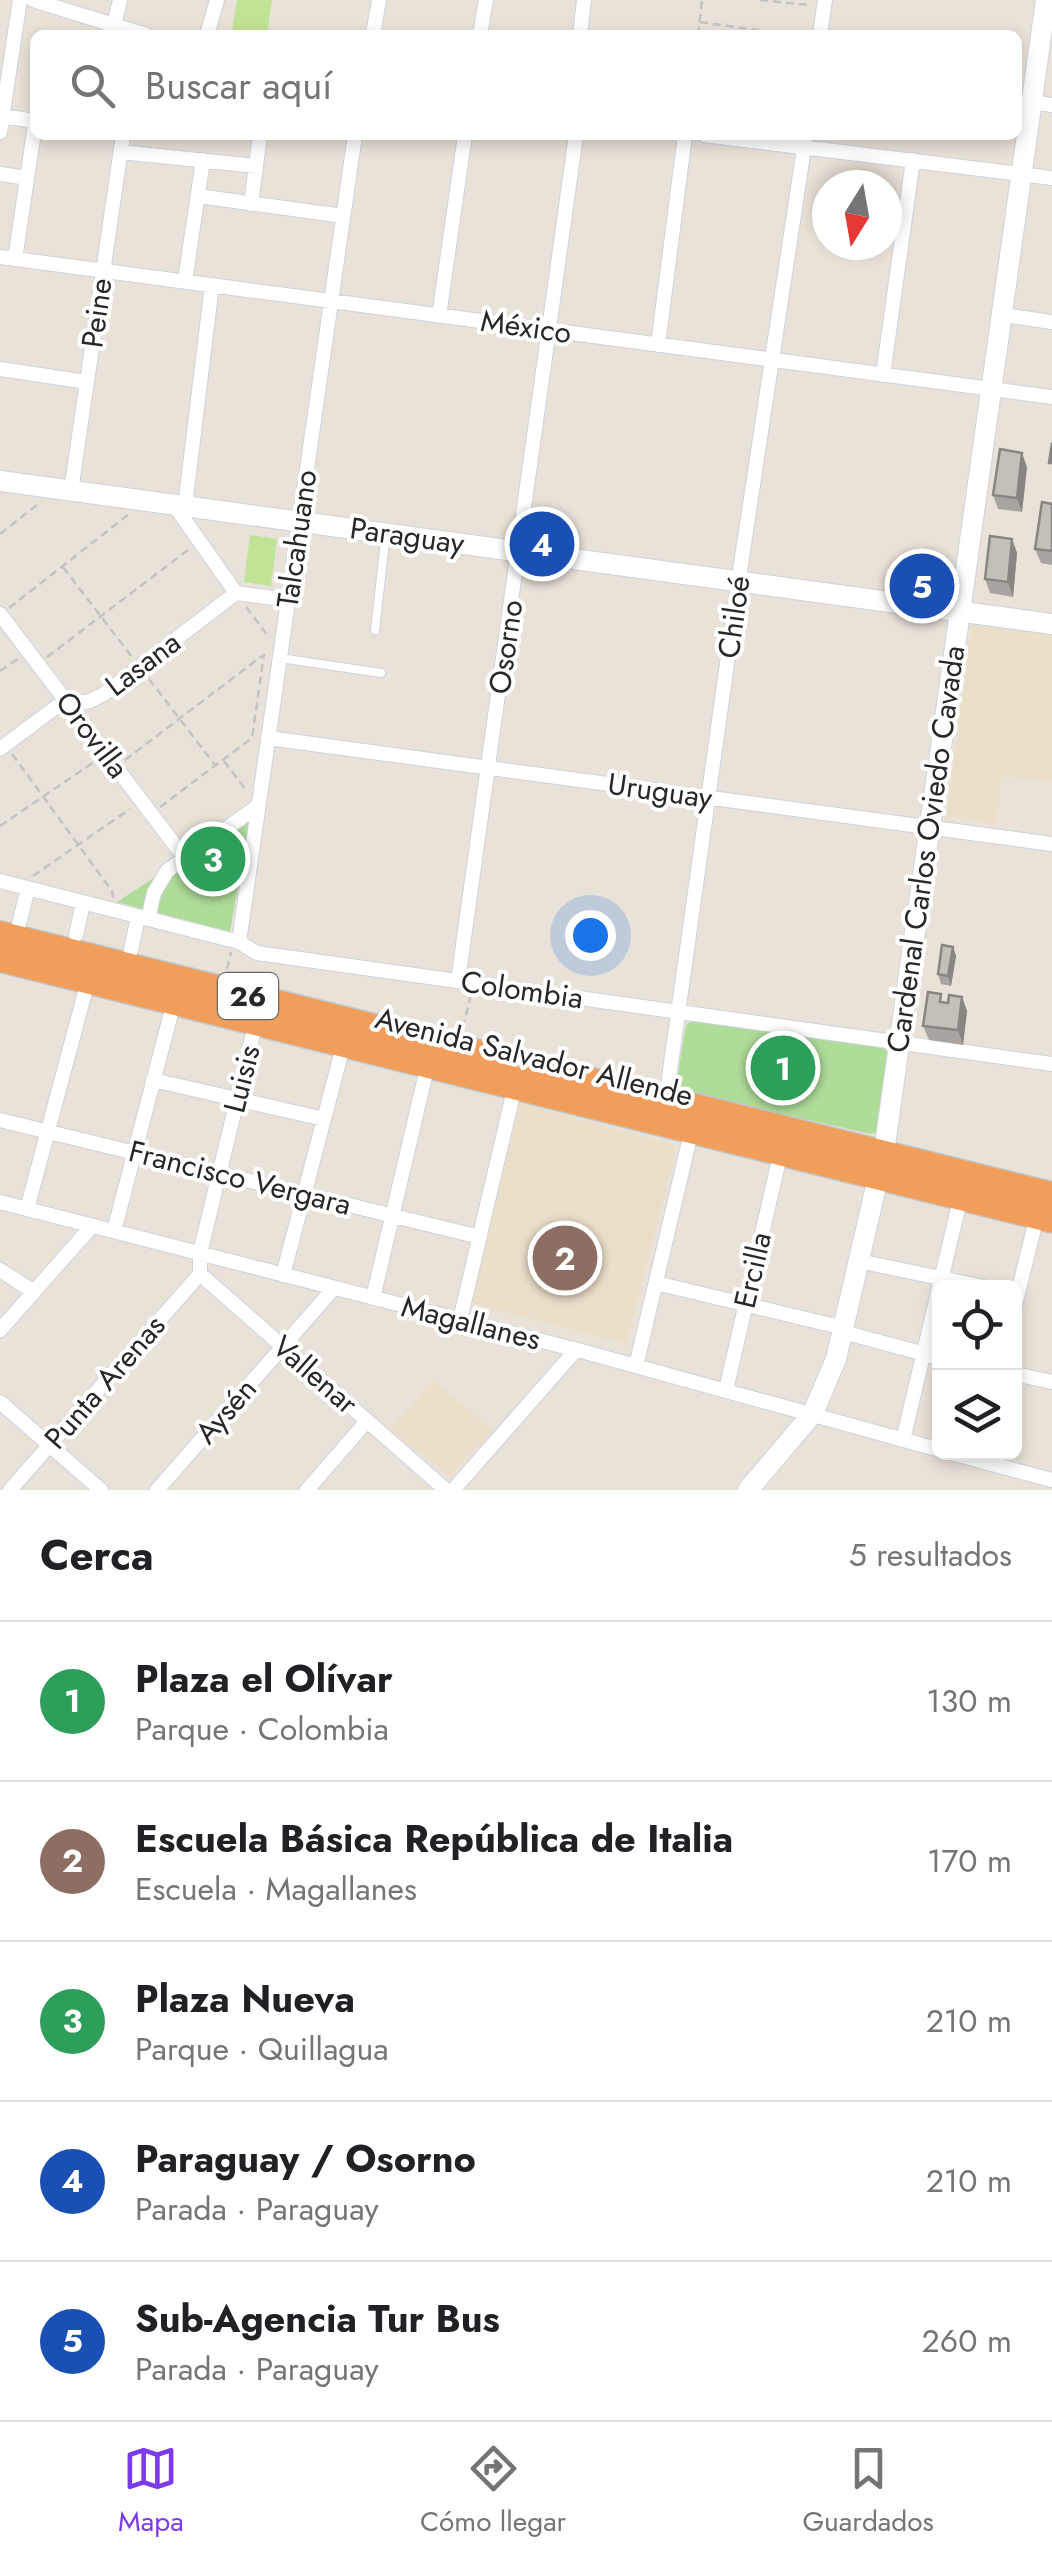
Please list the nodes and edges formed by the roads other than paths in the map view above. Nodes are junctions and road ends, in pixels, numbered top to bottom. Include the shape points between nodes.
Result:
1 (20, 0) edge
2 (33, 0) edge
3 (120, 0) edge
4 (217, 0) edge
5 (379, 0) edge
6 (486, 0) edge
7 (584, 0) edge
8 (1046, 0) edge
9 (824, 4) edge
10 (114, 25) junction
11 (1047, 29) edge
12 (129, 30) edge
13 (208, 30) edge
14 (374, 30) edge
15 (481, 30) edge
16 (581, 30) edge
17 (821, 30) edge
18 (1042, 104) edge
19 (30, 123) edge
20 (1, 124) edge
21 (33, 140) edge
22 (122, 140) edge
23 (259, 140) edge
24 (354, 140) edge
25 (464, 140) edge
26 (575, 140) edge
27 (685, 140) edge
28 (805, 141) edge
29 (121, 152) junction
30 (203, 160) junction
31 (913, 160) junction
32 (256, 166) junction
33 (0, 174) edge
34 (1022, 174) junction
35 (27, 178) junction
36 (1052, 178) edge
37 (198, 196) junction
38 (251, 204) junction
39 (343, 216) junction
40 (8, 258) edge
41 (103, 271) junction
42 (184, 282) junction
43 (212, 285) junction
44 (331, 301) junction
45 (1003, 315) junction
46 (439, 316) junction
47 (1052, 322) edge
48 (550, 330) junction
49 (658, 345) junction
50 (771, 360) junction
51 (0, 369) edge
52 (882, 375) junction
53 (87, 382) junction
54 (992, 390) junction
55 (1052, 397) edge
56 (0, 481) edge
57 (64, 490) junction
58 (180, 506) junction
59 (299, 522) junction
60 (386, 534) junction
61 (519, 552) junction
62 (738, 581) junction
63 (236, 593) junction
64 (288, 600) junction
65 (959, 611) junction
66 (0, 614) edge
67 (1052, 624) edge
68 (375, 630) dead end
69 (278, 652) junction
70 (381, 673) dead end
71 (68, 704) junction
72 (268, 738) junction
73 (2, 744) edge
74 (488, 768) junction
75 (710, 797) junction
76 (258, 806) junction
77 (930, 826) junction
78 (1052, 844) edge
79 (184, 857) junction
80 (0, 881) edge
81 (28, 884) junction
82 (83, 902) junction
83 (143, 918) junction
84 (76, 935) dead end
85 (236, 942) junction
86 (4, 950) edge
87 (131, 950) dead end
88 (88, 981) junction
89 (466, 982) junction
90 (174, 1002) junction
91 (679, 1012) junction
92 (256, 1022) junction
93 (344, 1043) junction
94 (899, 1043) junction
95 (428, 1064) junction
96 (1052, 1064) edge
97 (153, 1080) junction
98 (516, 1086) junction
99 (237, 1099) junction
100 (666, 1099) junction
101 (324, 1119) junction
102 (0, 1120) edge
103 (692, 1129) junction
104 (48, 1132) junction
105 (781, 1151) junction
106 (134, 1152) junction
107 (881, 1163) junction
108 (219, 1173) junction
109 (304, 1194) junction
110 (1052, 1195) edge
111 (960, 1196) junction
112 (0, 1202) edge
113 (28, 1209) junction
114 (392, 1216) junction
115 (1044, 1218) edge
116 (92, 1226) junction
117 (114, 1231) junction
118 (480, 1237) junction
119 (200, 1254) junction
120 (860, 1261) junction
121 (0, 1270) edge
122 (200, 1274) junction
123 (283, 1275) junction
124 (941, 1278) junction
125 (950, 1280) edge
126 (1022, 1281) edge
127 (656, 1283) junction
128 (334, 1288) junction
129 (34, 1292) junction
130 (373, 1298) junction
131 (746, 1305) junction
132 (460, 1320) junction
133 (0, 1330) edge
134 (843, 1330) junction
135 (283, 1347) junction
136 (576, 1350) junction
137 (923, 1354) junction
138 (932, 1356) edge
139 (636, 1366) junction
140 (1022, 1376) edge
141 (1052, 1382) edge
142 (726, 1390) junction
143 (0, 1402) edge
144 (813, 1413) junction
145 (367, 1421) junction
146 (902, 1440) junction
147 (50, 1445) junction
148 (932, 1449) edge
149 (989, 1460) edge
150 (1052, 1480) edge
151 (10, 1490) edge
152 (101, 1490) edge
153 (158, 1490) edge
154 (307, 1490) edge
155 (450, 1490) edge
156 (748, 1490) edge

1 - 20 street
2 - 10 street
3 - 10 street
4 - 13 street
5 - 14 street
6 - 15 street
7 - 16 street
8 - 11 street, Cardenal Carlos Oviedo Cavada
9 - 17 street
10 - 12 street
11 - 18 street, Cardenal Carlos Oviedo Cavada
18 - 34 street, Cardenal Carlos Oviedo Cavada
19 - 20 street
21 - 35 street
22 - 29 street, Peine
23 - 32 street
24 - 39 street, Talcahuano
25 - 46 street
26 - 48 street, Osorno
27 - 49 street
28 - 31 street
28 - 50 street, Chiloé
29 - 30 street
29 - 41 street, Peine
30 - 32 street
30 - 37 street
31 - 34 street
31 - 52 street
32 - 38 street
33 - 35 street
34 - 36 street
34 - 45 street, Cardenal Carlos Oviedo Cavada
35 - 40 street
37 - 38 street
37 - 42 street
38 - 39 street
39 - 44 street, Talcahuano
40 - 41 street, México
41 - 42 street, México
41 - 53 street, Peine
42 - 43 street, México
43 - 44 street, México
43 - 58 street
44 - 46 street, México
44 - 59 street, Talcahuano
45 - 47 street
45 - 54 street, Cardenal Carlos Oviedo Cavada
46 - 48 street, México
48 - 49 street, México
48 - 61 street, Osorno
49 - 50 street, México
50 - 52 street, México
50 - 62 street, Chiloé
51 - 53 street
52 - 54 street, México
53 - 57 street, Peine
54 - 55 street, México
54 - 65 street, Cardenal Carlos Oviedo Cavada
56 - 57 street, Paraguay
57 - 58 street, Paraguay
58 - 59 street, Paraguay
58 - 63 street
59 - 60 street, Paraguay
59 - 64 street, Talcahuano
60 - 61 street, Paraguay
60 - 68 lane
61 - 62 street, Paraguay
61 - 74 street, Osorno
62 - 65 street, Paraguay
62 - 75 street, Chiloé
63 - 64 street
63 - 71 street, Lasana via 104,694
64 - 69 street, Talcahuano
65 - 67 street, Paraguay
65 - 77 street, Cardenal Carlos Oviedo Cavada
66 - 71 street, Orovilla
69 - 70 lane
69 - 72 street, Talcahuano
71 - 73 street, Lasana
71 - 79 street, Orovilla
72 - 74 street, Uruguay
72 - 76 street, Talcahuano
74 - 75 street, Uruguay
74 - 89 street, Osorno
75 - 77 street, Uruguay
75 - 91 street, Chiloé
76 - 79 street
76 - 85 street, Talcahuano
77 - 78 street, Uruguay
77 - 94 street, Cardenal Carlos Oviedo Cavada
79 - 83 street via 161,878
80 - 81 street, Colombia
81 - 82 street, Colombia
81 - 86 street
82 - 83 street, Colombia
82 - 84 street
83 - 85 street, Colombia
83 - 87 street
85 - 89 street, Colombia via 257,952
86 - 88 highway, Avenida Salvador Allende / 26
86 - 100 highway, Avenida Salvador Allende / 26 via 223,990
88 - 90 highway, Avenida Salvador Allende / 26
88 - 104 street
89 - 91 street, Colombia
90 - 92 highway, Avenida Salvador Allende / 26
90 - 97 street
91 - 94 street, Colombia
91 - 100 street, Chiloé
92 - 93 highway, Avenida Salvador Allende / 26
92 - 99 street, Luisis
93 - 95 highway, Avenida Salvador Allende / 26
93 - 101 street
94 - 96 street, Colombia
94 - 107 street, Cardenal Carlos Oviedo Cavada
95 - 98 highway, Avenida Salvador Allende / 26
95 - 114 street
97 - 99 street
97 - 106 street
98 - 103 highway, Avenida Salvador Allende / 26
98 - 118 street
99 - 101 street
99 - 108 street, Luisis
100 - 107 highway, Avenida Salvador Allende / 26
101 - 109 street
102 - 104 street, Francisco Vergara
103 - 105 highway, Avenida Salvador Allende / 26
103 - 127 street
104 - 106 street, Francisco Vergara
104 - 113 street
105 - 107 highway, Avenida Salvador Allende / 26
105 - 131 street, Ercilla
106 - 108 street, Francisco Vergara
106 - 117 street
107 - 110 highway, Avenida Salvador Allende / 26
107 - 111 highway, Avenida Salvador Allende / 26
107 - 120 street, Cardenal Carlos Oviedo Cavada
108 - 109 street, Francisco Vergara
108 - 119 street, Luisis
109 - 114 street, Francisco Vergara
109 - 123 street
111 - 115 highway, Avenida Salvador Allende / 26
111 - 124 street
112 - 113 street, Magallanes
113 - 116 street, Magallanes
114 - 118 street, Francisco Vergara
114 - 130 street
115 - 126 street
116 - 117 street, Magallanes
116 - 129 street
117 - 119 street, Magallanes
118 - 132 street
119 - 122 street
119 - 123 street, Magallanes
120 - 124 street
120 - 134 street, Cardenal Carlos Oviedo Cavada
121 - 129 street
122 - 135 street, Vallenar
122 - 147 street, Punta Arenas
123 - 128 street, Magallanes
124 - 125 street
124 - 137 street
127 - 131 street
127 - 139 street
128 - 130 street, Magallanes
128 - 135 street, Aysén
129 - 133 street
130 - 132 street, Magallanes
131 - 134 street
131 - 142 street, Ercilla
132 - 136 street, Magallanes
134 - 137 street
134 - 144 street, Cardenal Carlos Oviedo Cavada
135 - 145 street, Vallenar
135 - 153 street, Aysén
136 - 139 street, Magallanes
136 - 155 street
137 - 138 street
137 - 146 street
139 - 142 street, Magallanes
140 - 141 street
142 - 144 street, Magallanes
143 - 147 street
144 - 146 street, Magallanes
144 - 156 street, Cardenal Carlos Oviedo Cavada
145 - 154 street
145 - 155 street, Vallenar
146 - 148 street, Magallanes
147 - 151 street, Punta Arenas
147 - 152 street
149 - 150 street, Magallanes

